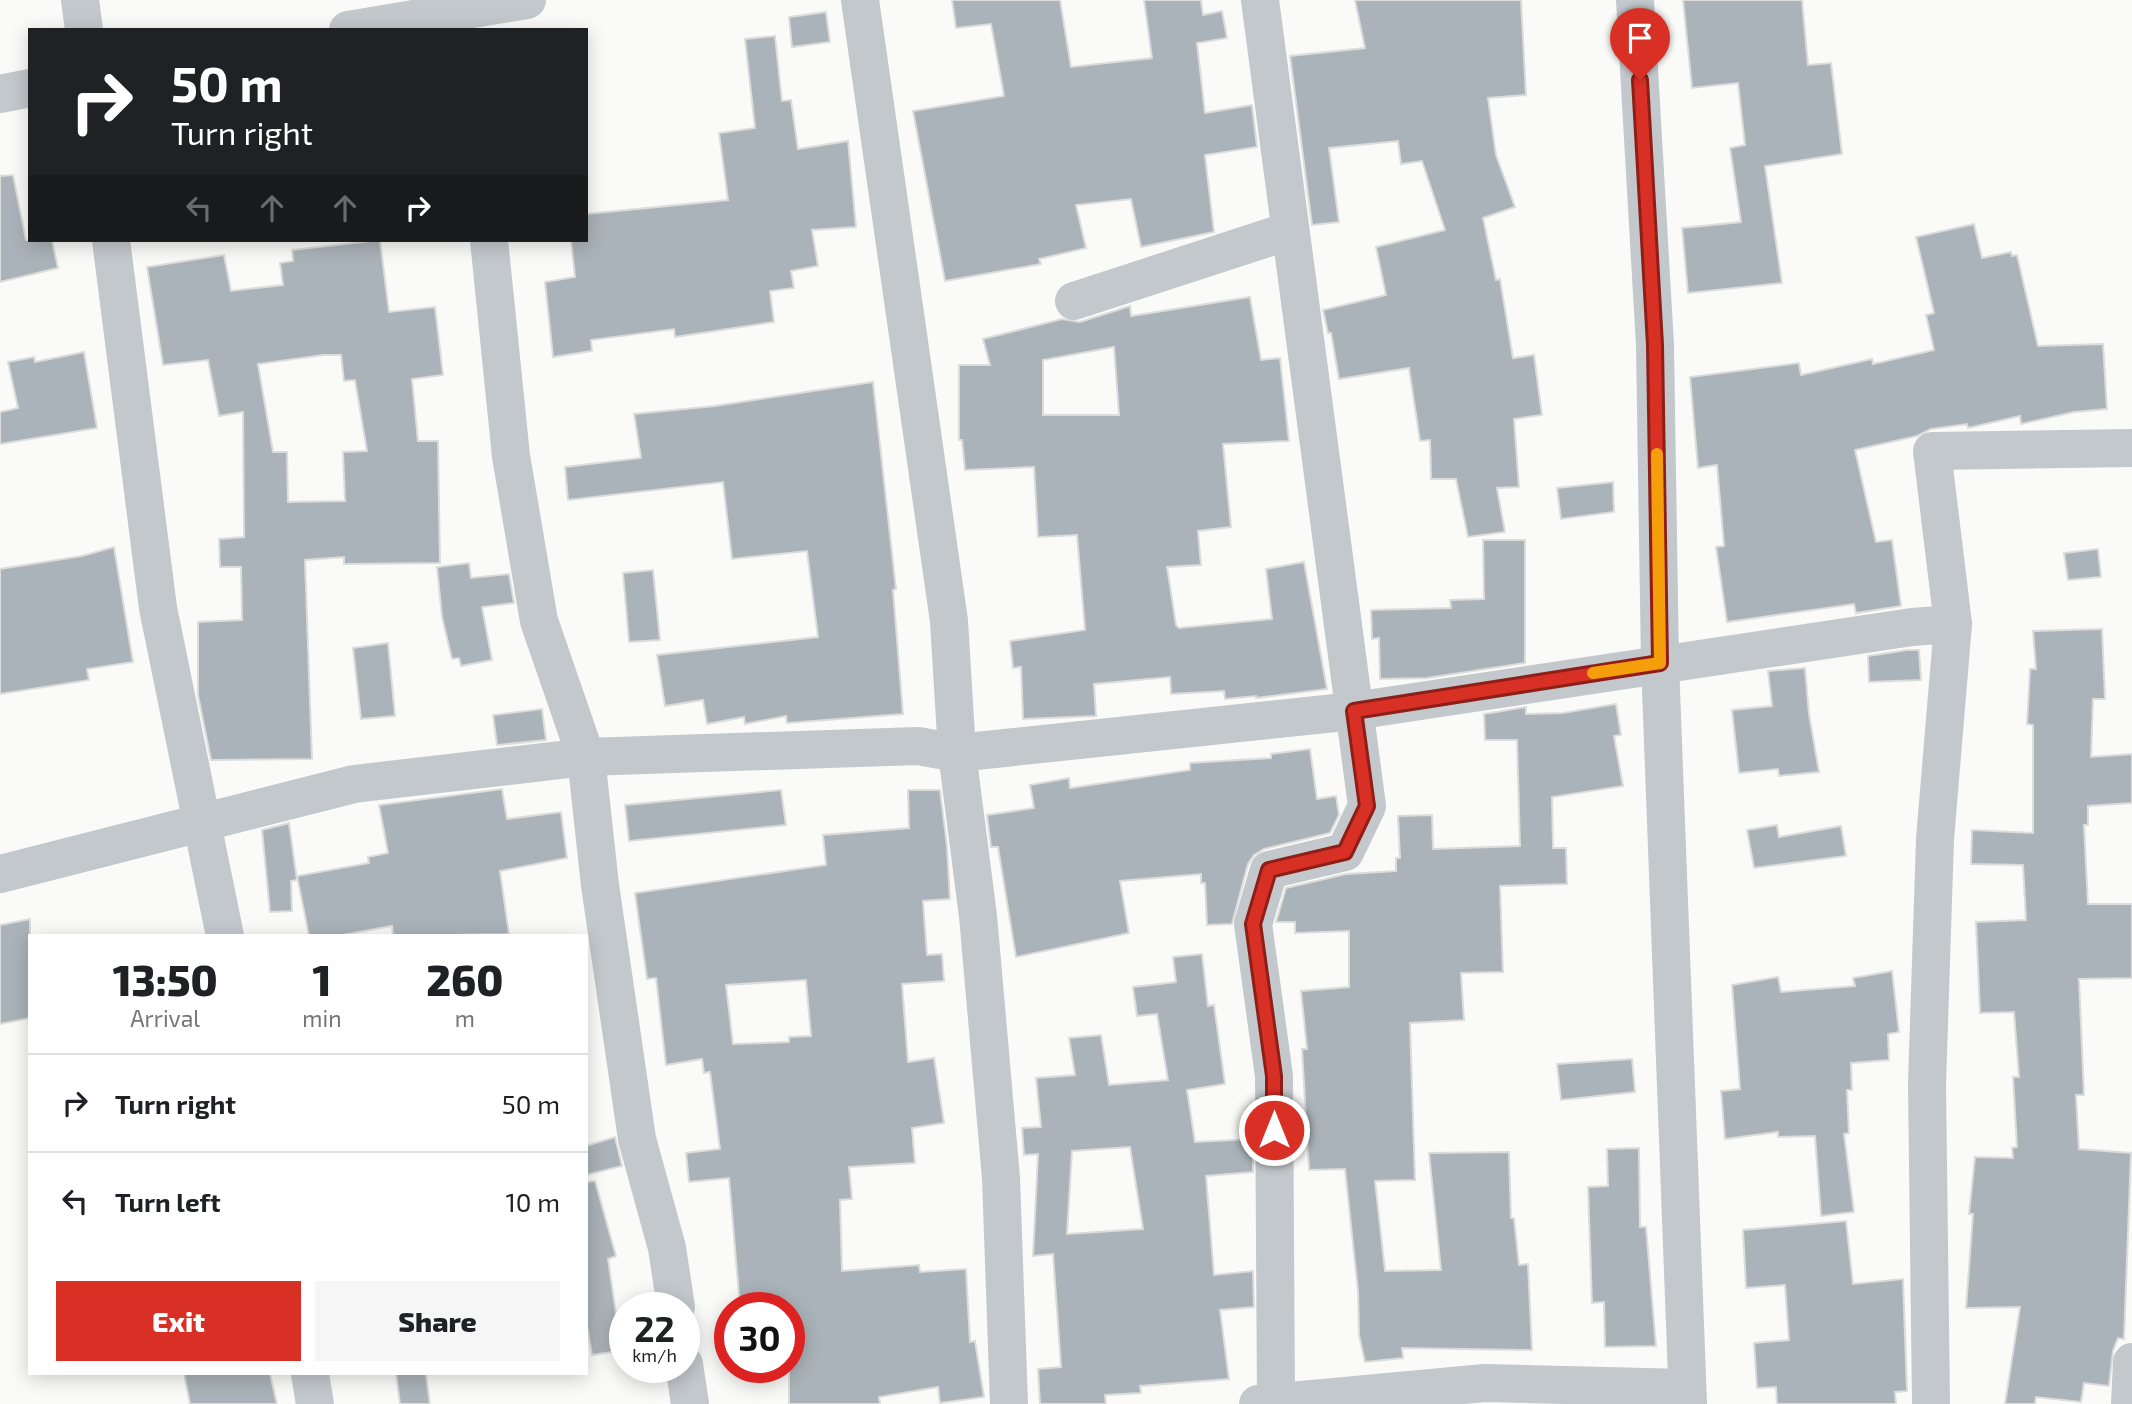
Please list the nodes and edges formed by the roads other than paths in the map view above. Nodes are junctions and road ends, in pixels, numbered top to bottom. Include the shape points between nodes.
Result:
1 (80, 0) edge
2 (527, 0) edge
3 (860, 0) edge
4 (1260, 0) edge
5 (1635, 0) edge
6 (466, 13) edge
7 (84, 28) edge
8 (362, 28) edge
9 (28, 88) edge
10 (0, 93) edge
11 (1289, 231) junction
12 (111, 242) edge
13 (489, 242) edge
14 (1073, 300) dead end
15 (2132, 448) edge
16 (1953, 624) junction
17 (1660, 663) junction
18 (1354, 711) junction
19 (957, 754) junction
20 (586, 757) junction
21 (201, 821) junction
22 (0, 874) edge
23 (225, 934) edge
24 (674, 1292) edge
25 (2132, 1362) edge
26 (310, 1375) edge
27 (687, 1383) edge
28 (1687, 1396) edge
29 (1267, 1403) edge
30 (315, 1404) edge
31 (690, 1404) edge
32 (1009, 1404) edge
33 (1931, 1404) edge
34 (2130, 1404) edge

1 - 7 street
2 - 6 street
3 - 19 street via 949,621
4 - 11 street
5 - 17 street via 1655,345
6 - 8 street
9 - 10 street
11 - 14 street
11 - 18 street
12 - 21 street via 158,608
13 - 20 street via 511,456 539,621
15 - 16 street via 1932,451
16 - 17 street
16 - 33 street via 1935,839 1927,1083
17 - 18 street
17 - 28 street
18 - 19 street
18 - 29 street via 1367,806 1345,852 1269,870 1253,924 1274,1076
19 - 20 street via 918,746
19 - 32 street via 978,916 1001,1178
20 - 21 street via 354,784
20 - 24 street via 637,1139 667,1248
21 - 22 street
21 - 23 street
25 - 34 street
26 - 30 street
27 - 31 street
28 - 29 street via 1485,1383

